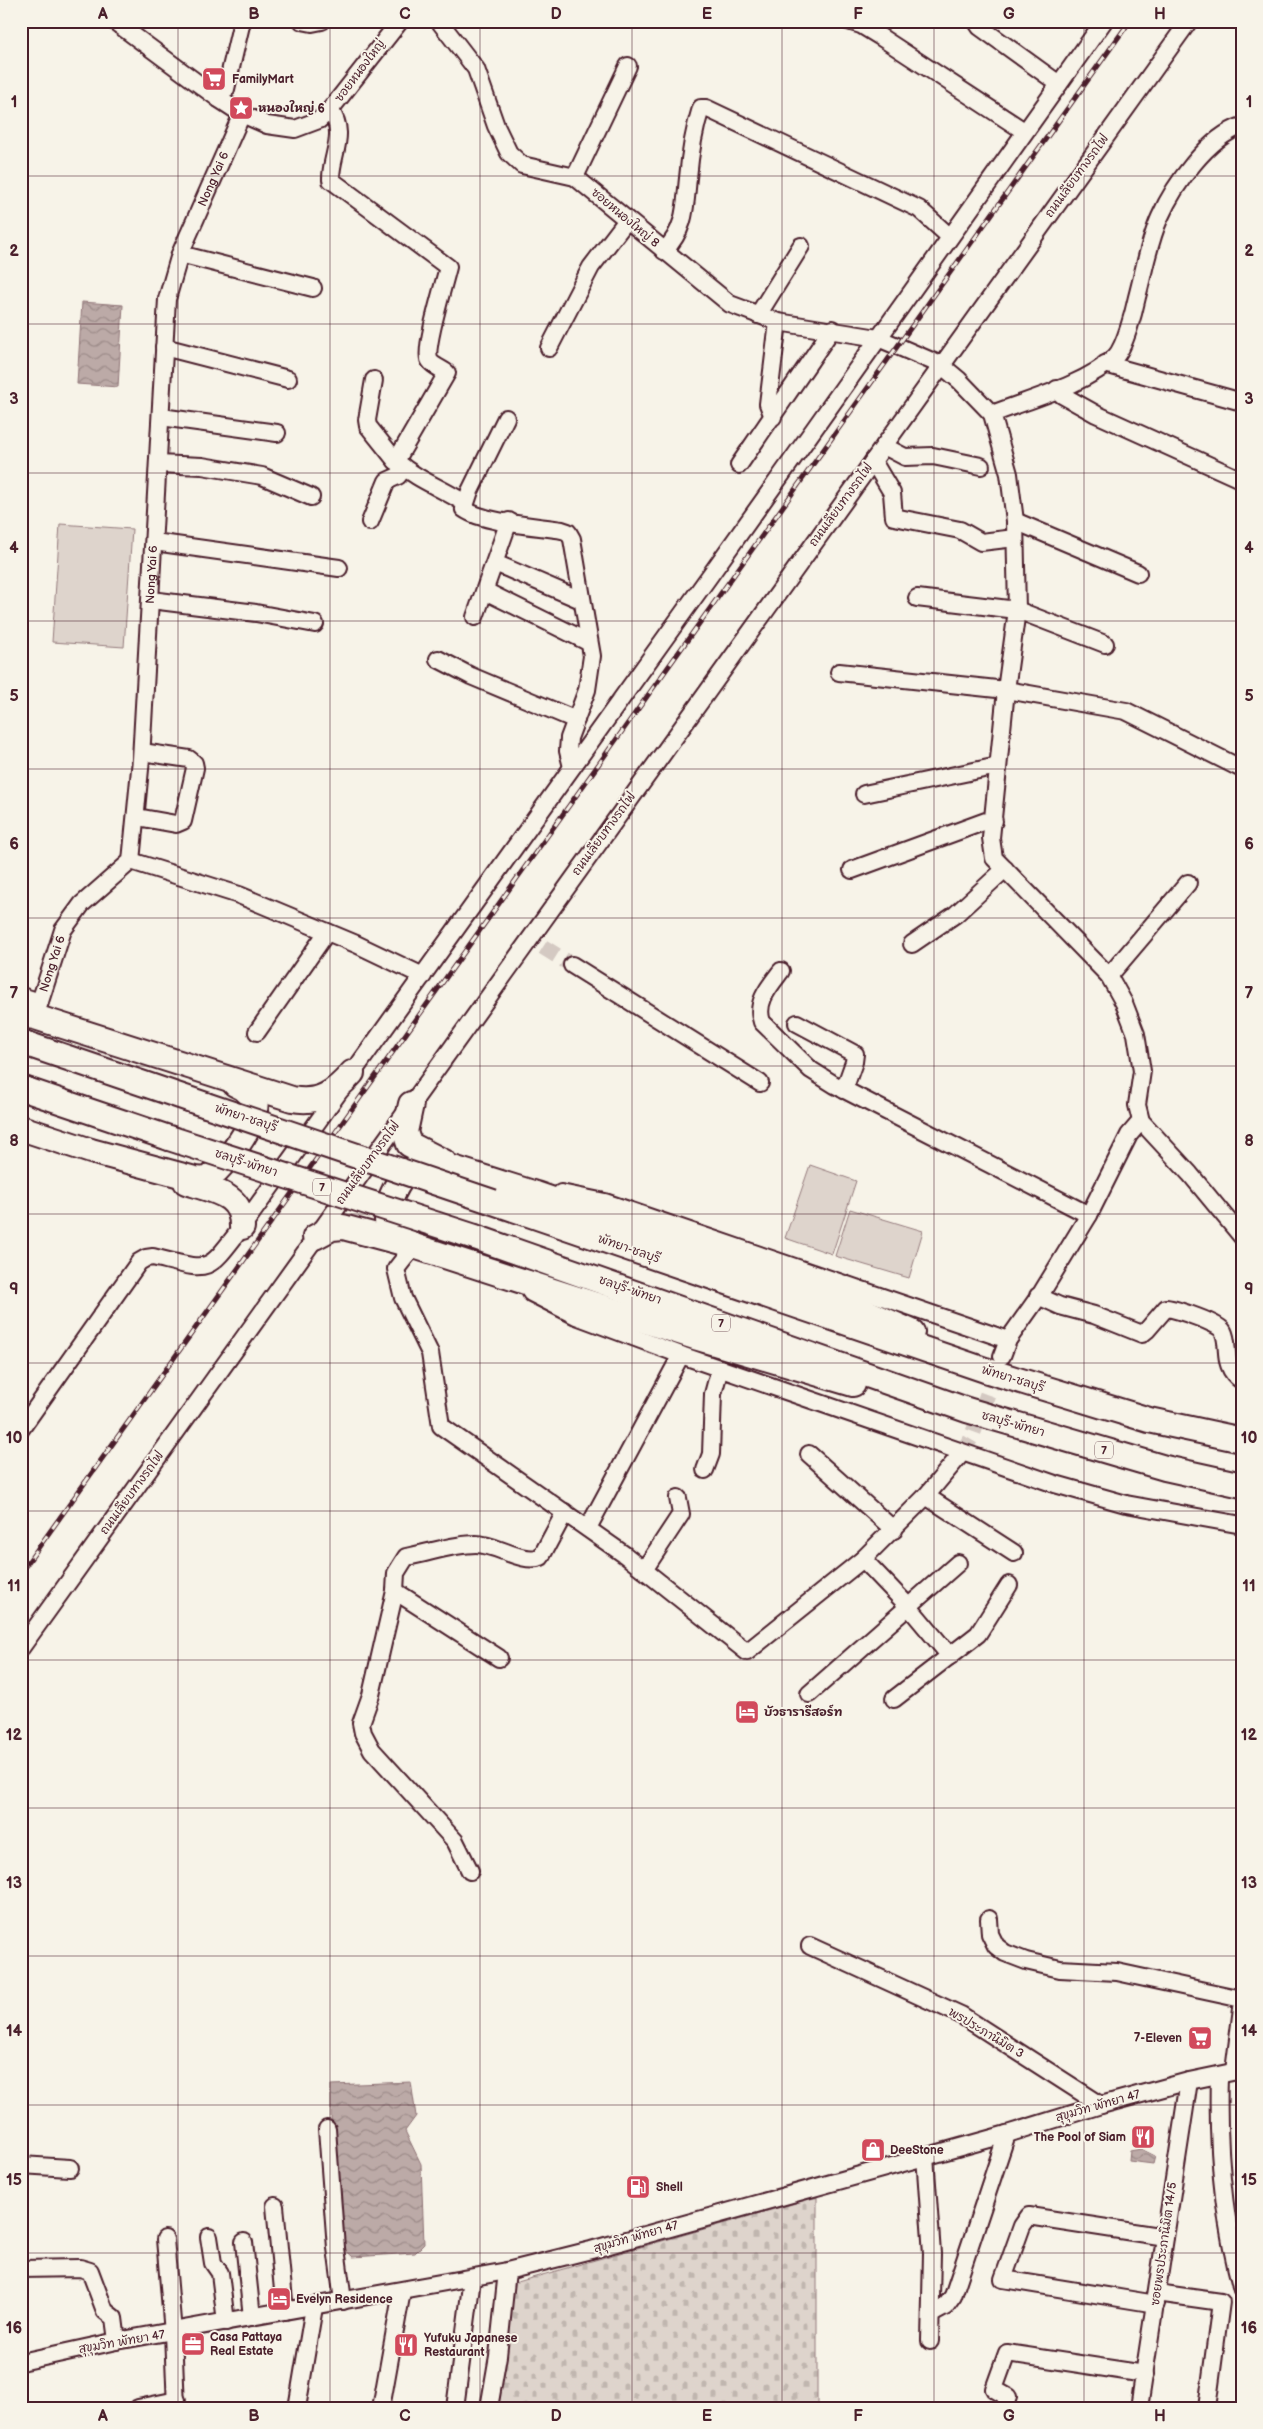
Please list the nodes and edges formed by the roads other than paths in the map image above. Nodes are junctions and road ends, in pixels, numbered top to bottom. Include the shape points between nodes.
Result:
1 (114, 21) edge
2 (242, 21) edge
3 (302, 21) edge
4 (322, 21) edge
5 (400, 21) edge
6 (439, 21) edge
7 (848, 21) edge
8 (976, 21) edge
9 (1104, 21) edge
10 (1189, 21) edge
11 (628, 66) dead end
12 (1059, 84) junction
13 (219, 99) junction
14 (330, 110) junction
15 (242, 114) junction
16 (1242, 126) edge
17 (1024, 131) junction
18 (575, 177) junction
19 (627, 220) junction
20 (950, 237) junction
21 (801, 246) dead end
22 (664, 250) junction
23 (180, 254) junction
24 (313, 288) dead end
25 (758, 315) junction
26 (778, 322) junction
27 (832, 329) junction
28 (878, 338) junction
29 (164, 347) junction
30 (549, 348) dead end
31 (1105, 364) junction
32 (941, 365) junction
33 (288, 379) dead end
34 (374, 380) dead end
35 (1057, 389) junction
36 (1242, 402) edge
37 (992, 414) junction
38 (774, 416) junction
39 (161, 417) junction
40 (506, 418) dead end
41 (277, 432) dead end
42 (884, 446) junction
43 (872, 461) junction
44 (158, 464) junction
45 (400, 465) junction
46 (739, 465) dead end
47 (981, 466) dead end
48 (1242, 480) edge
49 (311, 497) dead end
50 (465, 503) junction
51 (509, 521) junction
52 (1015, 521) junction
53 (370, 522) dead end
54 (1015, 538) junction
55 (154, 542) junction
56 (495, 563) junction
57 (339, 568) dead end
58 (1138, 573) dead end
59 (484, 591) junction
60 (917, 598) dead end
61 (151, 600) junction
62 (581, 600) junction
63 (1017, 610) junction
64 (476, 617) dead end
65 (315, 624) dead end
66 (588, 642) junction
67 (1105, 644) dead end
68 (438, 659) dead end
69 (839, 672) dead end
70 (1006, 690) junction
71 (576, 720) junction
72 (142, 752) junction
73 (998, 766) junction
74 (572, 767) junction
75 (1242, 769) edge
76 (864, 794) dead end
77 (136, 817) junction
78 (994, 821) junction
79 (131, 861) junction
80 (1005, 869) junction
81 (852, 870) dead end
82 (1188, 884) dead end
83 (327, 932) junction
84 (912, 944) dead end
85 (572, 965) tunnel mouth
86 (781, 971) dead end
87 (423, 976) junction
88 (1109, 976) junction
89 (21, 996) edge
90 (32, 1011) edge
91 (796, 1023) dead end
92 (257, 1032) dead end
93 (21, 1042) edge
94 (352, 1073) junction
95 (218, 1076) junction
96 (760, 1083) dead end
97 (21, 1088) edge
98 (844, 1090) junction
99 (410, 1104) junction
100 (1141, 1121) junction
101 (21, 1128) edge
102 (91, 1151) junction
103 (453, 1167) junction
104 (490, 1179) junction
105 (1089, 1215) junction
106 (242, 1227) junction
107 (315, 1237) junction
108 (1242, 1237) edge
109 (414, 1246) junction
110 (478, 1265) junction
111 (1038, 1296) junction
112 (1008, 1340) junction
113 (681, 1355) junction
114 (993, 1363) junction
115 (720, 1368) junction
116 (1242, 1381) edge
117 (967, 1410) junction
118 (21, 1428) edge
119 (1242, 1440) edge
120 (962, 1453) junction
121 (809, 1454) dead end
122 (705, 1470) dead end
123 (1242, 1485) edge
124 (926, 1496) junction
125 (678, 1498) dead end
126 (565, 1512) junction
127 (1242, 1526) edge
128 (588, 1528) junction
129 (894, 1530) junction
130 (1014, 1553) dead end
131 (863, 1559) junction
132 (958, 1563) dead end
133 (644, 1570) junction
134 (1009, 1585) dead end
135 (394, 1591) junction
136 (908, 1607) junction
137 (21, 1648) edge
138 (950, 1656) junction
139 (499, 1658) dead end
140 (809, 1694) dead end
141 (894, 1699) dead end
142 (470, 1871) dead end
143 (990, 1919) dead end
144 (810, 1946) dead end
145 (1241, 2009) edge
146 (1232, 2072) edge
147 (1189, 2081) junction
148 (1101, 2104) junction
149 (328, 2129) dead end
150 (1007, 2134) junction
151 (925, 2156) junction
152 (21, 2165) edge
153 (70, 2168) dead end
154 (274, 2206) dead end
155 (209, 2237) dead end
156 (1165, 2237) junction
157 (165, 2239) dead end
158 (244, 2242) dead end
159 (1236, 2243) edge
160 (21, 2269) edge
161 (507, 2271) junction
162 (472, 2278) junction
163 (1242, 2290) edge
164 (402, 2291) junction
165 (1156, 2299) junction
166 (342, 2301) junction
167 (314, 2307) junction
168 (285, 2311) junction
169 (932, 2314) junction
170 (252, 2317) junction
171 (226, 2322) junction
172 (173, 2332) junction
173 (117, 2341) junction
174 (930, 2341) dead end
175 (21, 2362) edge
176 (1145, 2374) junction
177 (176, 2404) edge
178 (138, 2408) edge
179 (297, 2408) edge
180 (381, 2408) edge
181 (455, 2408) edge
182 (489, 2408) edge
183 (1004, 2408) edge
184 (1139, 2408) edge
185 (1207, 2408) edge

1 - 13 street, ซอยหนองใหญ่
2 - 13 street via 226,89
3 - 4 street via 312,24
5 - 14 street, ซอยหนองใหญ่
6 - 18 street, ซอยหนองใหญ่ 8 via 476,70 509,153 522,165
7 - 17 street via 879,36
8 - 12 street
9 - 12 street
10 - 32 street, ถนนเลียบทางรถไฟ
11 - 18 street
12 - 17 street
13 - 15 street, ซอยหนองใหญ่
14 - 15 street, ซอยหนองใหญ่ via 319,120 296,129 278,128
14 - 45 street via 337,126 338,143 331,180 448,267 428,357 431,363 447,373
15 - 23 street, Nong Yai 6
16 - 31 street via 1206,148 1160,217 1130,324 1117,356
17 - 20 street
18 - 19 street, ซอยหนองใหญ่ 8
19 - 22 street, ซอยหนองใหญ่ 8
19 - 30 street via 591,267
20 - 22 street via 919,209 701,108 691,152 686,208 672,243
20 - 28 street
21 - 25 street
22 - 25 street, ซอยหนองใหญ่ 8 via 730,304
23 - 24 street
23 - 29 street, Nong Yai 6 via 167,299
25 - 26 street, ซอยหนองใหญ่ 8
26 - 27 street, ซอยหนองใหญ่ 8
26 - 38 street via 768,404
27 - 28 street, ซอยหนองใหญ่ 8
27 - 38 street
28 - 32 street, ซอยหนองใหญ่ 8
28 - 74 street
29 - 33 street
29 - 39 street, Nong Yai 6
31 - 35 street
31 - 36 street
32 - 37 street, ซอยหนองใหญ่ 8
32 - 42 street, ถนนเลียบทางรถไฟ
34 - 45 street via 367,420
35 - 37 street
35 - 48 street via 1096,414
37 - 52 street via 1008,463
38 - 46 street
39 - 41 street
39 - 44 street, Nong Yai 6
40 - 50 street
42 - 43 street, ถนนเลียบทางรถไฟ
42 - 47 street via 905,457 933,456
43 - 54 street via 892,493 894,517 960,530 982,542
43 - 99 street, ถนนเลียบทางรถไฟ via 537,942
44 - 49 street via 202,466 262,476
44 - 55 street, Nong Yai 6
45 - 50 street via 429,485
45 - 53 street via 398,476 387,481
50 - 51 street via 464,508 471,514
51 - 56 street
51 - 62 street via 568,532 572,539
52 - 54 street
52 - 58 street
54 - 63 street
55 - 57 street
55 - 61 street, Nong Yai 6
56 - 59 street
56 - 62 street
59 - 64 street
59 - 66 street
60 - 63 street
61 - 65 street
61 - 72 street, Nong Yai 6
62 - 66 street
63 - 67 street
63 - 70 street
66 - 71 street via 592,656 591,671
68 - 71 street
69 - 70 street
70 - 73 street
70 - 75 street via 1126,711
71 - 74 street via 569,738
72 - 77 street, Nong Yai 6
72 - 77 street via 189,759 195,768 183,821 176,824
73 - 76 street
73 - 78 street
74 - 87 street
77 - 79 street, Nong Yai 6
78 - 80 street via 991,838 994,858
78 - 81 street
79 - 83 street via 233,893
79 - 90 street, Nong Yai 6 via 82,904 63,930
80 - 84 street via 956,914
80 - 88 street
82 - 88 street
83 - 87 street
83 - 92 street
85 - 96 street
86 - 98 street via 761,1001 758,1013 762,1022 811,1070
87 - 94 street
88 - 100 street via 1136,1034 1142,1071 1138,1105
89 - 90 street
90 - 95 highway
91 - 98 street via 855,1054
93 - 114 highway, พัทยา-ชลบุรี, bridge
94 - 95 highway via 331,1094 306,1101
94 - 106 street
95 - 102 highway via 243,1088 255,1099 257,1106 250,1125 226,1161 206,1180 194,1180
97 - 117 highway, ชลบุรี-พัทยา / 7, bridge via 512,1250
98 - 105 street
99 - 103 highway via 405,1132 409,1144
99 - 107 street, ถนนเลียบทางรถไฟ
100 - 105 street via 1129,1136
100 - 108 street
101 - 102 highway
102 - 106 highway via 230,1197 240,1210
103 - 104 highway
103 - 109 highway via 434,1162 418,1164 391,1196 386,1211 388,1228
104 - 112 street via 605,1202
104 - 114 highway via 826,1294
105 - 111 street
106 - 118 street via 220,1257 207,1267 197,1268 153,1257 140,1262
107 - 109 highway via 332,1228 343,1228
107 - 137 street, ถนนเลียบทางรถไฟ
109 - 110 highway
109 - 126 street via 396,1269 402,1298 430,1353 441,1426
110 - 113 street via 576,1316
110 - 117 highway via 814,1374
111 - 112 street
111 - 116 street via 1142,1334 1166,1308 1217,1325 1224,1333 1229,1365
112 - 114 street
113 - 115 street
113 - 128 street
114 - 119 highway, พัทยา-ชลบุรี via 1149,1420
115 - 120 street
115 - 122 street via 713,1394 710,1454
117 - 123 highway, ชลบุรี-พัทยา / 7 via 1165,1468
120 - 124 street
120 - 127 street via 1126,1504
121 - 129 street
124 - 129 street
124 - 130 street
125 - 133 street via 681,1514
126 - 128 street
126 - 135 street via 541,1557 530,1558 477,1544 406,1557 396,1573
128 - 133 street
129 - 131 street
131 - 133 street via 747,1652
131 - 136 street
132 - 136 street
134 - 138 street via 978,1634
135 - 139 street
135 - 142 street via 371,1695 361,1723 363,1733 372,1750 456,1841
136 - 138 street
136 - 140 street
138 - 141 street
143 - 145 street via 990,1934 996,1946 1005,1953 1060,1969 1117,1972
144 - 148 street, พรประภานิมิต 3 via 961,2016
145 - 146 street
146 - 147 street, สุขุมวิท พัทยา 47
146 - 159 street via 1218,2125
147 - 148 street, สุขุมวิท พัทยา 47
147 - 156 street, ซอยพรประภานิมิต 14/5
148 - 150 street, สุขุมวิท พัทยา 47
149 - 166 street
150 - 151 street, สุขุมวิท พัทยา 47
150 - 169 street via 953,2296 945,2307
151 - 161 street, สุขุมวิท พัทยา 47
151 - 169 street via 932,2254
152 - 153 street
154 - 168 street
155 - 171 street via 213,2263 220,2273
156 - 165 street, ซอยพรประภานิมิต 14/5
156 - 165 street via 1029,2216 1022,2226 1003,2280
157 - 172 street
158 - 170 street
159 - 163 street
160 - 173 street via 80,2268 90,2271 105,2311 114,2318
161 - 162 street, สุขุมวิท พัทยา 47
161 - 182 street
162 - 164 street, สุขุมวิท พัทยา 47
162 - 181 street
164 - 166 street, สุขุมวิท พัทยา 47
164 - 180 street
165 - 176 street, ซอยพรประภานิมิต 14/5
165 - 185 street via 1221,2302
166 - 167 street, สุขุมวิท พัทยา 47
167 - 168 street, สุขุมวิท พัทยา 47
167 - 179 street
168 - 170 street, สุขุมวิท พัทยา 47
169 - 174 street
170 - 171 street, สุขุมวิท พัทยา 47
171 - 172 street, สุขุมวิท พัทยา 47
172 - 173 street, สุขุมวิท พัทยา 47
172 - 177 street
173 - 175 street, สุขุมวิท พัทยา 47
176 - 183 street via 1007,2353 994,2389 1008,2398
176 - 184 street, ซอยพรประภานิมิต 14/5
177 - 178 street

